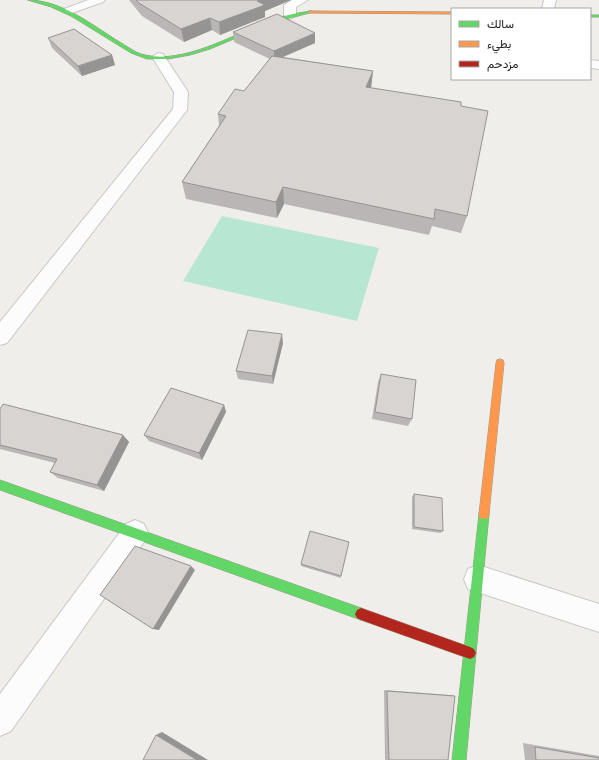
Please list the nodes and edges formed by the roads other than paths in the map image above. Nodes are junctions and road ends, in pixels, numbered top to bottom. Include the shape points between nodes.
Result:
1 (30, 0) edge
2 (100, 0) edge
3 (302, 0) edge
4 (68, 11) junction
5 (451, 13) edge
6 (290, 15) junction
7 (158, 57) junction
8 (0, 336) edge
9 (500, 363) dead end
10 (0, 485) edge
11 (135, 534) junction
12 (478, 579) junction
13 (599, 618) edge
14 (470, 653) junction
15 (0, 720) edge
16 (459, 760) edge

1 - 4 street via 55,5
2 - 4 street
3 - 6 street via 290,5
4 - 7 street via 136,54
5 - 6 street via 340,10
6 - 7 street via 261,23 193,52
7 - 8 street via 181,92 180,110
9 - 12 street
10 - 11 street
11 - 14 street
11 - 15 street
12 - 13 street
12 - 14 street
14 - 16 street

